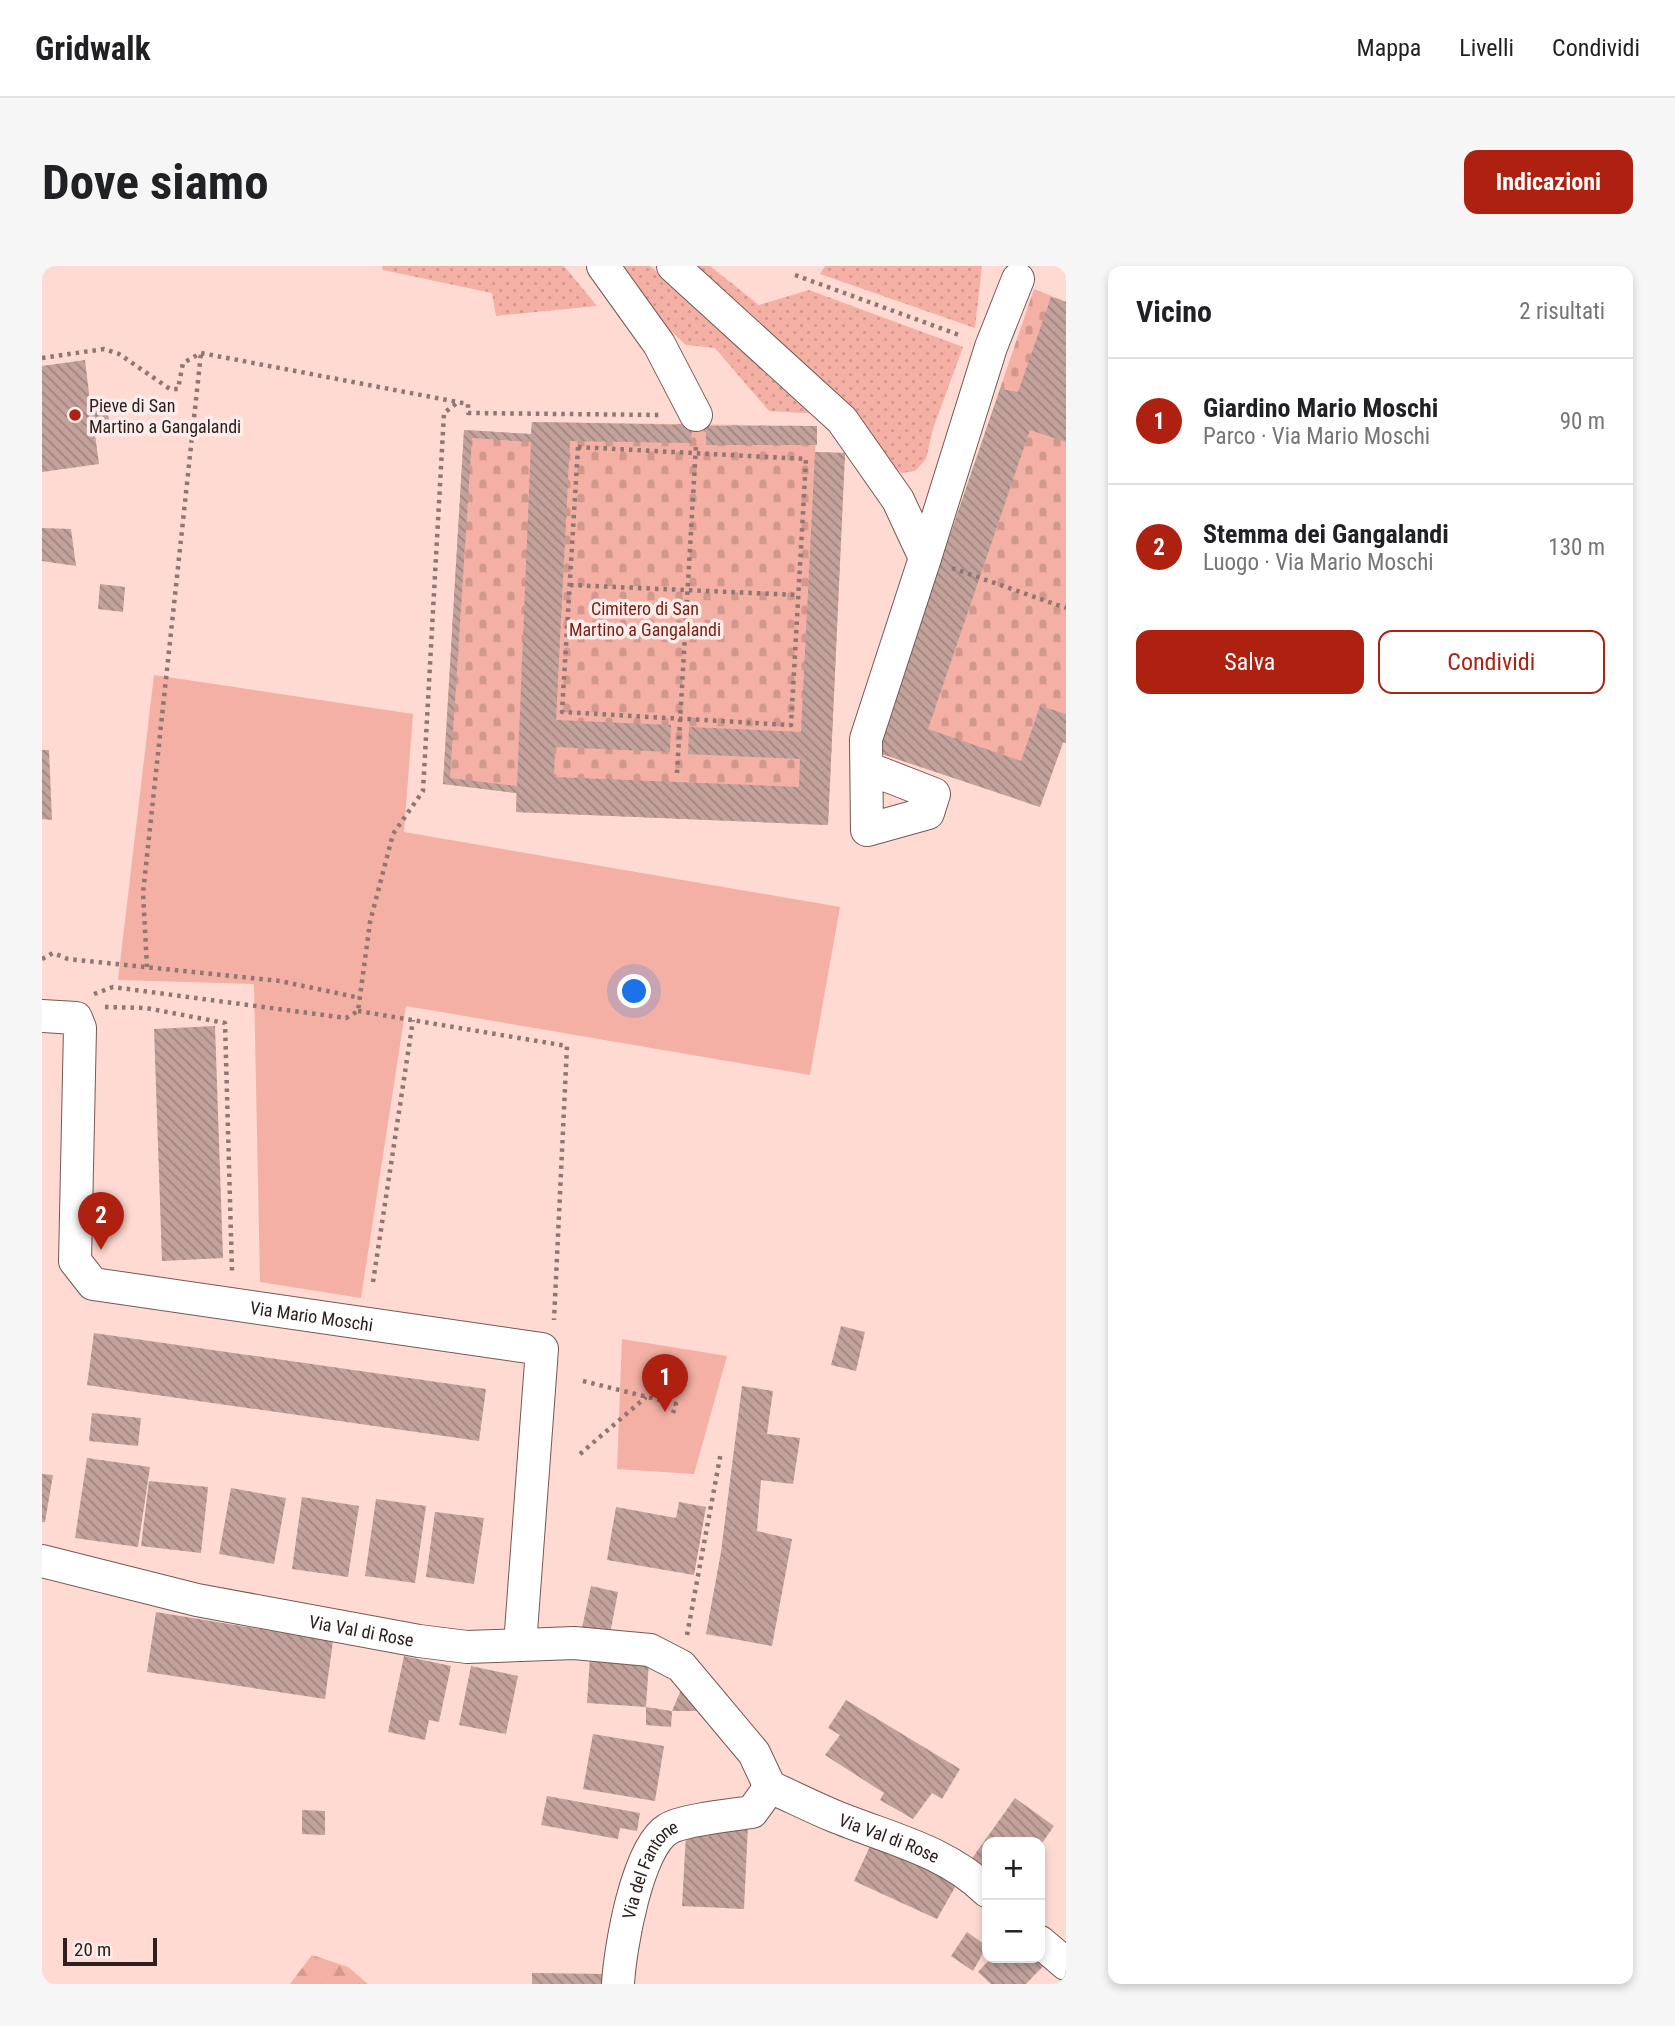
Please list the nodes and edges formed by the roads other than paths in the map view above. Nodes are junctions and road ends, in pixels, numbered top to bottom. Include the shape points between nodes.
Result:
1 (603, 266) edge
2 (673, 266) edge
3 (1018, 279) dead end
4 (696, 415) road end
5 (925, 558) junction
6 (867, 768) dead end
7 (42, 1016) edge
8 (42, 1561) edge
9 (520, 1645) junction
10 (770, 1787) junction
11 (982, 1886) edge
12 (1045, 1946) edge
13 (1066, 1964) edge
14 (618, 1984) edge

1 - 4 street via 659,344
2 - 5 street via 842,421 898,500
3 - 5 street via 991,347
5 - 6 street via 866,739
7 - 9 street, Via Mario Moschi via 84,1013 75,1261 93,1284 233,1304 548,1335
8 - 9 street, Via Val di Rose via 197,1600 419,1641 467,1647
9 - 10 street, Via Val di Rose via 574,1643 650,1650 681,1666 754,1753
10 - 11 street, Via Val di Rose via 930,1853 970,1874
10 - 14 street, Via del Fantone via 752,1812 670,1827 656,1837 639,1882
12 - 13 street

